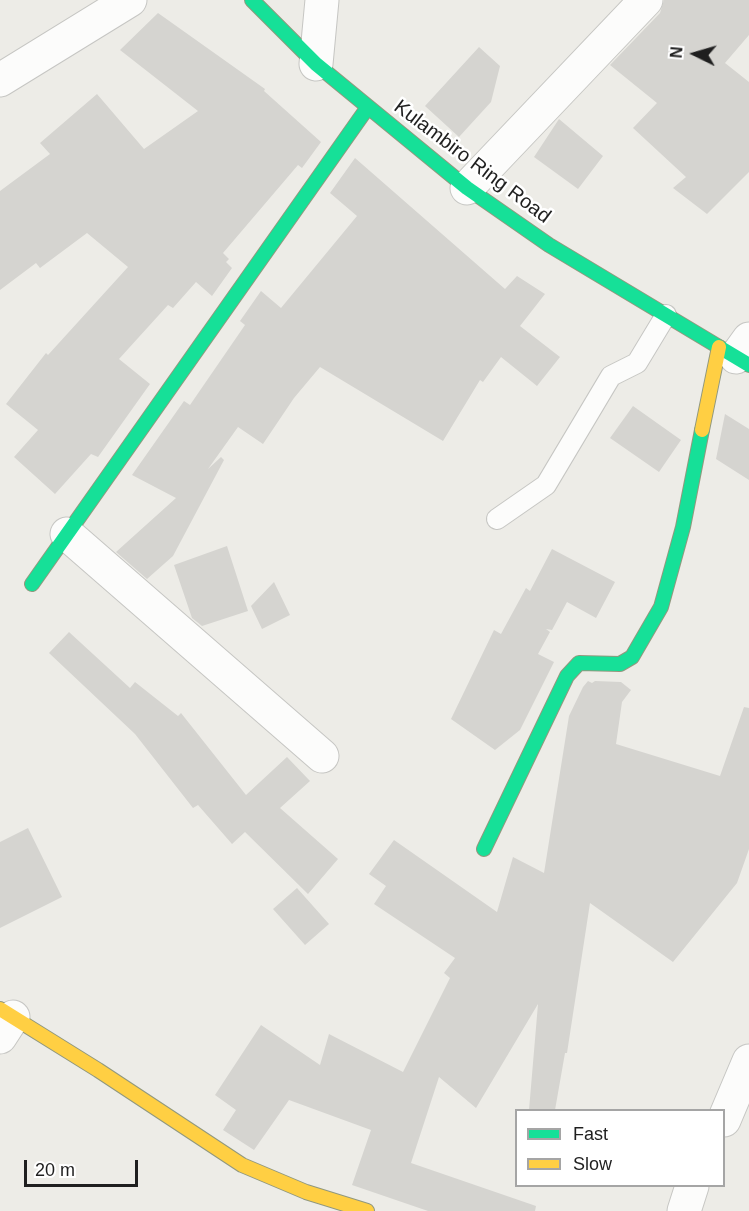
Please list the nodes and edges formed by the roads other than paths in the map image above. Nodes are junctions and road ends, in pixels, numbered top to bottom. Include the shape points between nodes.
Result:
1 (130, 0) edge
2 (252, 0) edge
3 (322, 0) edge
4 (646, 0) edge
5 (316, 64) junction
6 (0, 80) edge
7 (368, 107) junction
8 (467, 188) junction
9 (666, 315) junction
10 (738, 352) edge
11 (497, 519) dead end
12 (66, 534) junction
13 (32, 584) dead end
14 (322, 756) dead end
15 (484, 849) dead end
16 (4, 1021) edge
17 (749, 1060) edge
18 (725, 1114) edge
19 (691, 1187) edge
20 (367, 1211) edge
21 (684, 1211) edge

1 - 6 street
2 - 5 street, Kulambiro Ring Road
3 - 5 street
4 - 8 street
5 - 7 street, Kulambiro Ring Road
7 - 8 street, Kulambiro Ring Road
7 - 12 street
8 - 9 street, Kulambiro Ring Road via 549,245
9 - 10 street, Kulambiro Ring Road
9 - 11 lane via 637,363 611,376 546,485
10 - 15 street via 661,607 632,657 620,664 579,663 567,676
12 - 13 street
12 - 14 street
16 - 20 street via 242,1165 306,1192
17 - 18 street
19 - 21 street

